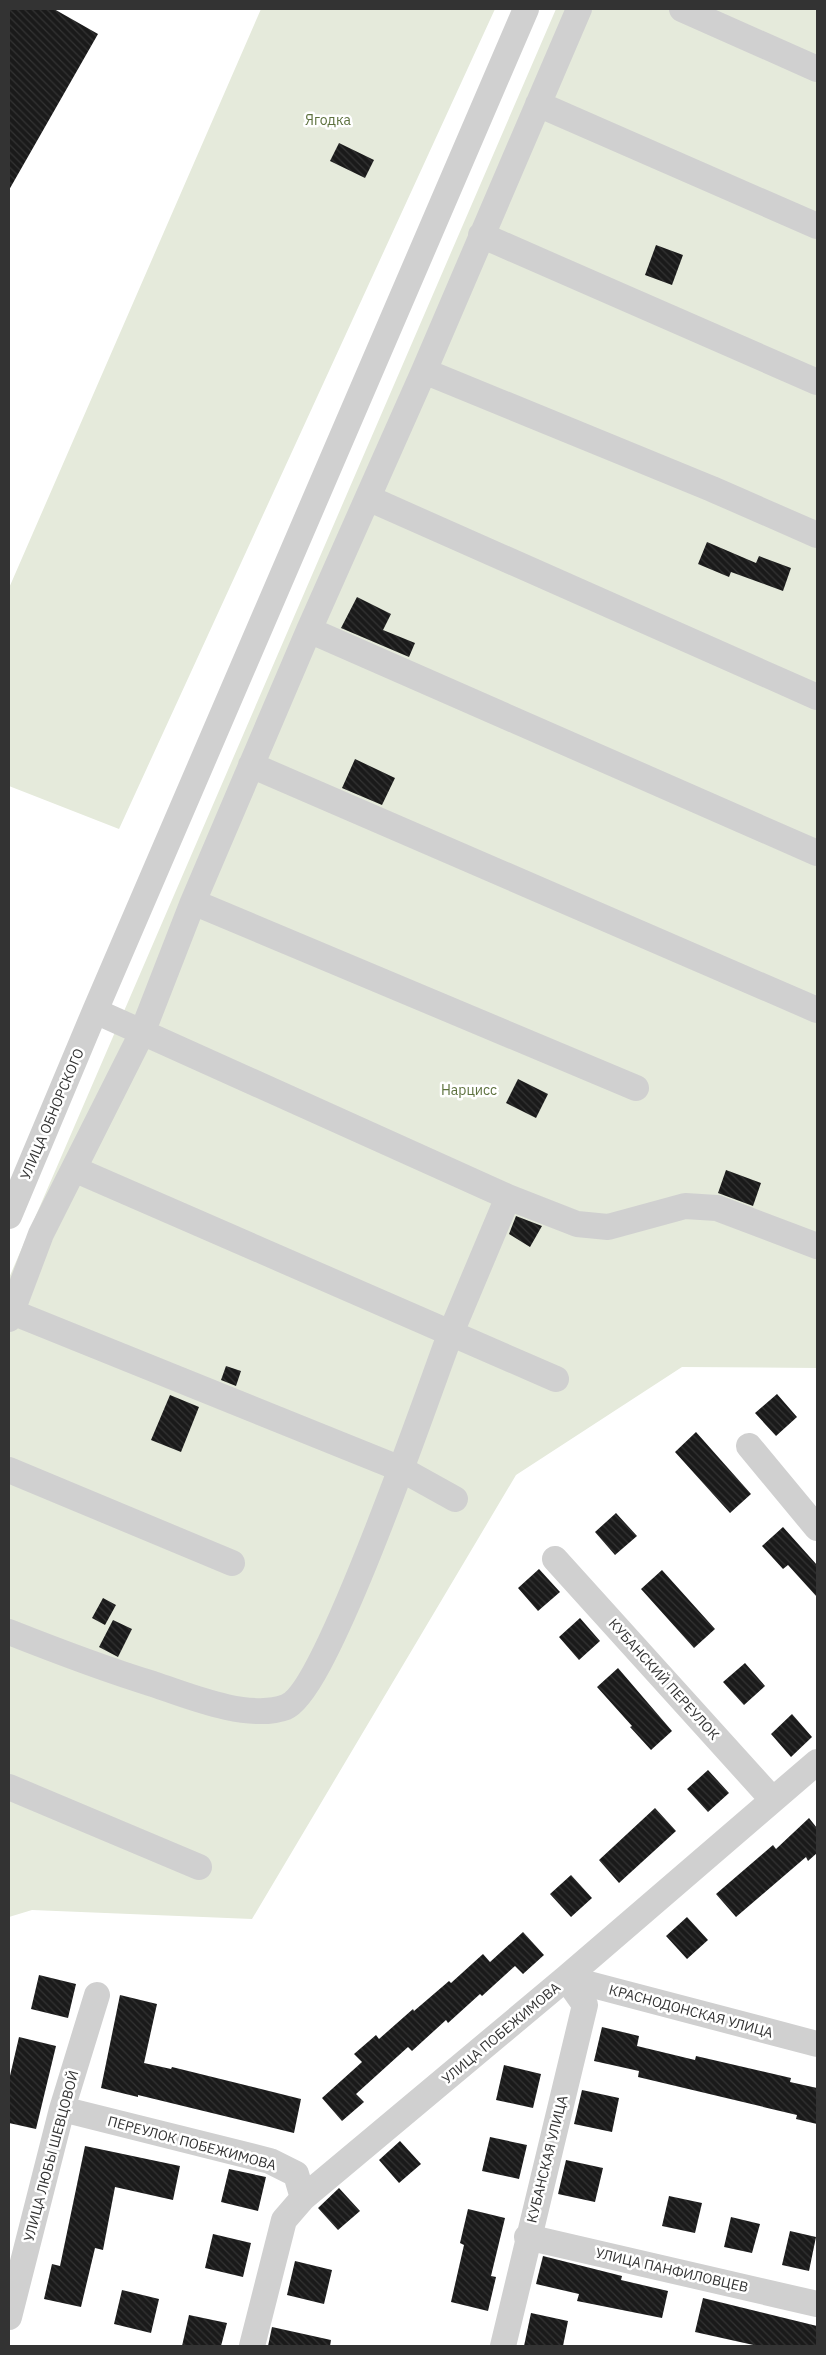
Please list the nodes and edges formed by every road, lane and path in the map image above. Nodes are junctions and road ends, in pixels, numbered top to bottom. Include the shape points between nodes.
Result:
1 (526, 9) edge
2 (579, 9) edge
3 (682, 9) edge
4 (817, 69) edge
5 (538, 104) junction
6 (817, 226) edge
7 (481, 235) junction
8 (424, 371) junction
9 (817, 382) edge
10 (368, 498) junction
11 (817, 535) edge
12 (309, 630) junction
13 (817, 698) edge
14 (251, 766) junction
15 (817, 853) edge
16 (193, 902) junction
17 (817, 1010) edge
18 (95, 1011) junction
19 (142, 1033) junction
20 (636, 1088) dead end
21 (74, 1169) junction
22 (508, 1197) junction
23 (9, 1216) edge
24 (817, 1246) edge
25 (10, 1316) edge
26 (451, 1334) junction
27 (556, 1379) dead end
28 (749, 1446) dead end
29 (401, 1469) junction
30 (9, 1470) edge
31 (455, 1499) dead end
32 (817, 1528) edge
33 (555, 1559) dead end
34 (232, 1563) dead end
35 (9, 1632) edge
36 (817, 1762) edge
37 (9, 1787) edge
38 (772, 1799) junction
39 (199, 1867) dead end
40 (566, 1978) junction
41 (97, 1996) dead end
42 (817, 2044) edge
43 (62, 2109) junction
44 (304, 2198) junction
45 (528, 2237) junction
46 (817, 2304) edge
47 (9, 2317) edge
48 (252, 2346) edge
49 (503, 2346) edge

1 - 18 street, УЛИЦА ОБНОРСКОГО
2 - 5 street
3 - 4 street
5 - 6 street
5 - 7 street
7 - 8 street
7 - 9 street
8 - 10 street
8 - 11 street
10 - 12 street
10 - 13 street
12 - 14 street
12 - 15 street
14 - 16 street
14 - 17 street
16 - 19 street
16 - 20 street
18 - 19 street
18 - 23 street, УЛИЦА ОБНОРСКОГО
19 - 21 street
19 - 22 street
21 - 25 street via 41,1234
21 - 26 street
22 - 24 street via 577,1224 608,1227 685,1206 717,1208
22 - 26 street
25 - 29 street
26 - 27 street
26 - 29 street
28 - 32 street
29 - 31 street
29 - 35 street via 371,1549 310,1682 287,1706 260,1710 218,1706 82,1662
30 - 34 street
33 - 38 street, КУБАНСКИЙ ПЕРЕУЛОК
36 - 38 street, УЛИЦА ПОБЕЖИМОВА
37 - 39 street
38 - 40 street, УЛИЦА ПОБЕЖИМОВА
40 - 42 street, КРАСНОДОНСКАЯ УЛИЦА
40 - 44 street, УЛИЦА ПОБЕЖИМОВА
40 - 45 street, КУБАНСКАЯ УЛИЦА via 585,2005
41 - 43 street, УЛИЦА ЛЮБЫ ШЕВЦОВОЙ
43 - 44 street, ПЕРЕУЛОК ПОБЕЖИМОВА via 270,2161 296,2174
43 - 47 street, УЛИЦА ЛЮБЫ ШЕВЦОВОЙ
44 - 48 street, УЛИЦА ПОБЕЖИМОВА via 284,2220
45 - 46 street, УЛИЦА ПАНФИЛОВЦЕВ
45 - 49 street, КУБАНСКАЯ УЛИЦА

